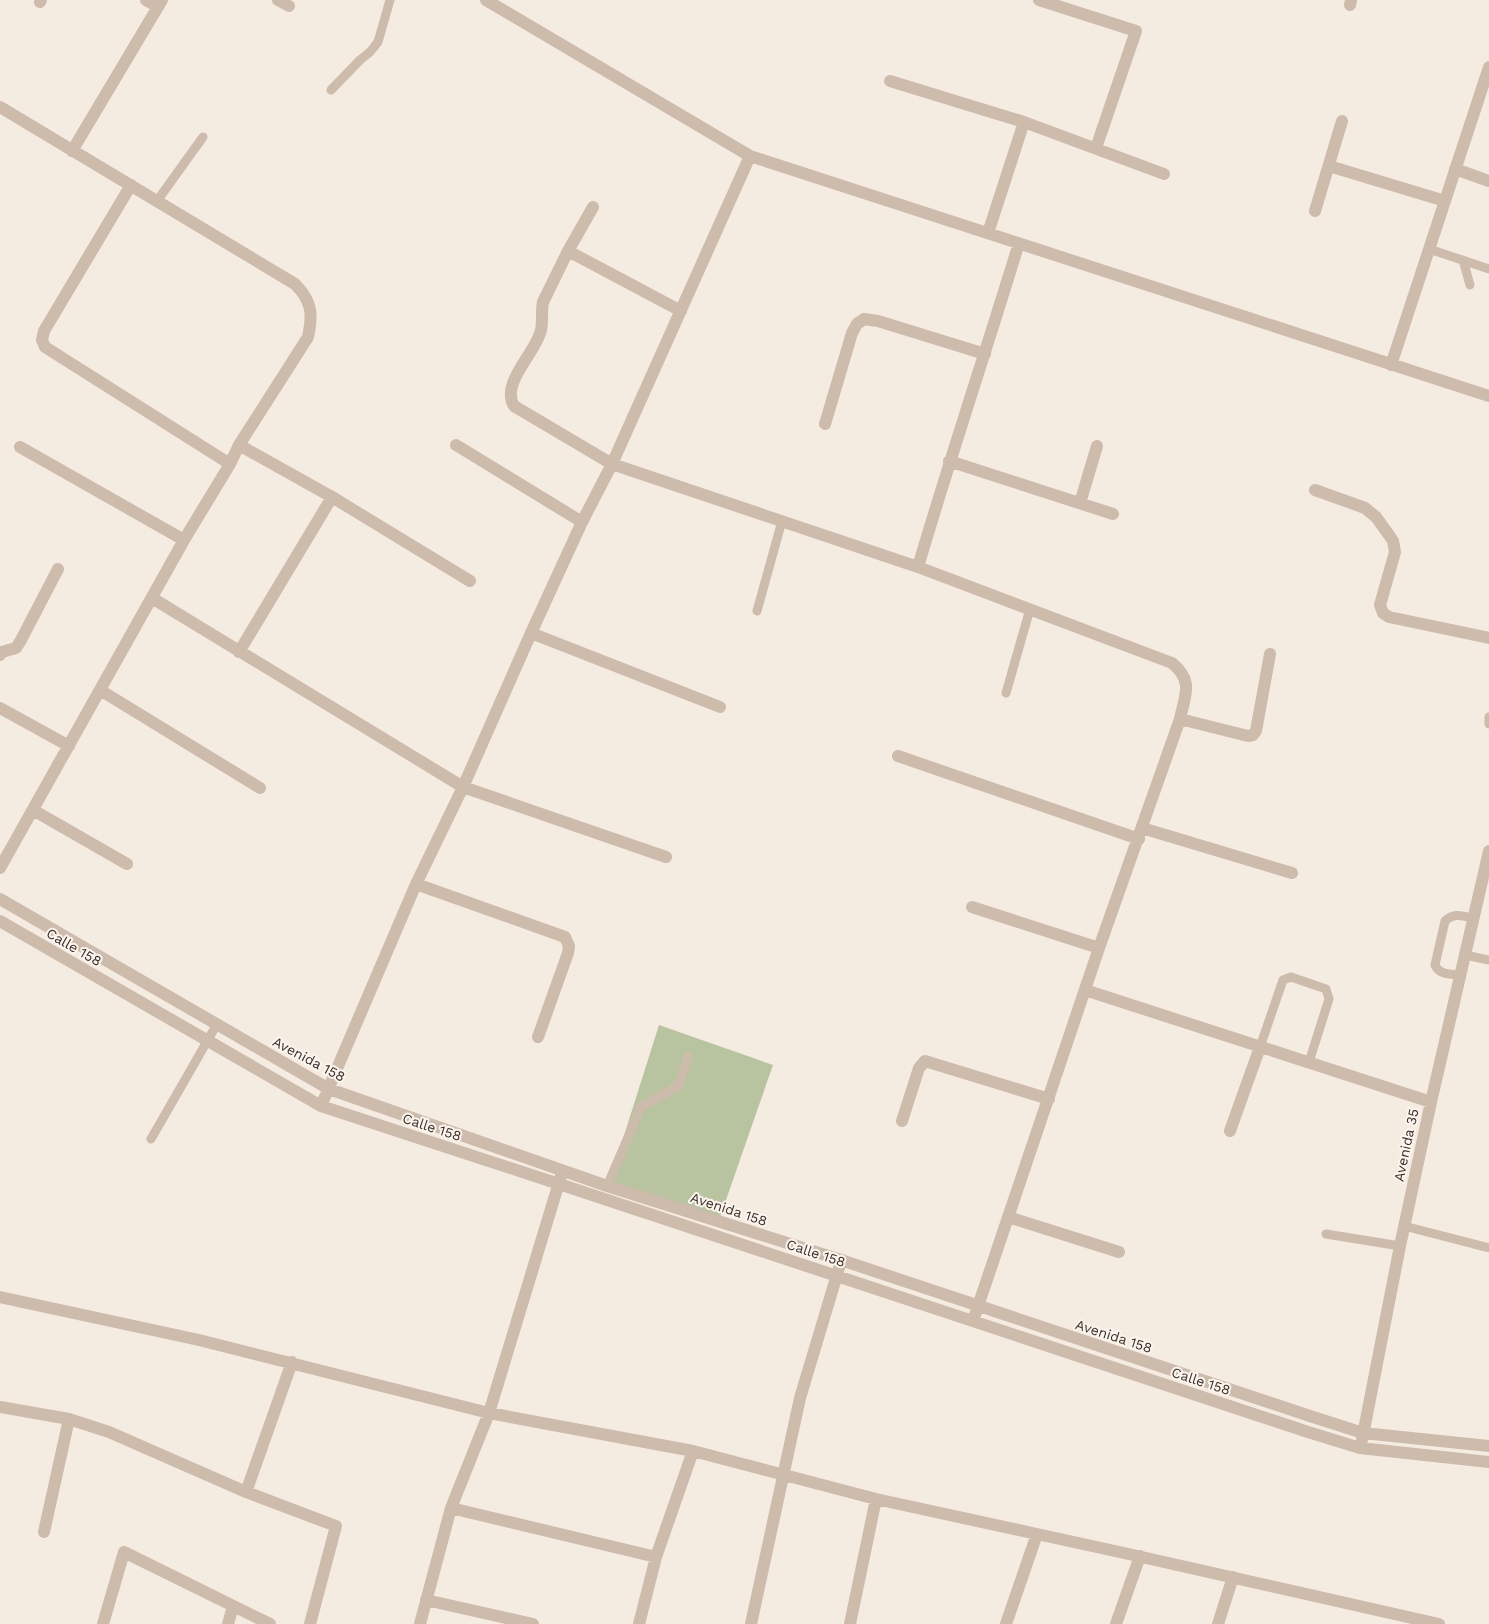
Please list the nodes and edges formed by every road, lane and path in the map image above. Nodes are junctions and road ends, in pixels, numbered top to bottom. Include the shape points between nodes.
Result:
1 (146, 0) edge
2 (390, 0) edge
3 (486, 0) edge
4 (1039, 0) edge
5 (160, 3) edge
6 (1489, 67) edge
7 (890, 81) dead end
8 (331, 90) dead end
9 (0, 107) edge
10 (1342, 121) dead end
11 (1024, 122) junction
12 (203, 137) dead end
13 (1096, 148) junction
14 (72, 151) junction
15 (750, 156) junction
16 (1328, 166) junction
17 (1455, 169) junction
18 (1164, 174) dead end
19 (1489, 181) edge
20 (131, 185) junction
21 (157, 200) junction
22 (1445, 201) junction
23 (593, 207) dead end
24 (1315, 211) dead end
25 (988, 233) junction
26 (1020, 243) junction
27 (1429, 249) junction
28 (568, 252) junction
29 (1463, 260) junction
30 (1489, 269) edge
31 (1470, 285) dead end
32 (681, 311) junction
33 (985, 354) junction
34 (1391, 365) junction
35 (1489, 396) edge
36 (824, 424) dead end
37 (239, 445) junction
38 (20, 446) dead end
39 (456, 446) dead end
40 (1097, 446) dead end
41 (949, 462) junction
42 (230, 464) junction
43 (612, 464) junction
44 (1315, 490) dead end
45 (332, 497) junction
46 (1080, 503) junction
47 (1113, 514) dead end
48 (782, 521) junction
49 (582, 522) junction
50 (184, 540) junction
51 (918, 567) junction
52 (58, 569) dead end
53 (470, 581) dead end
54 (152, 598) junction
55 (1030, 609) junction
56 (757, 611) dead end
57 (531, 633) junction
58 (1489, 638) edge
59 (239, 652) junction
60 (1270, 654) dead end
61 (0, 655) edge
62 (100, 690) junction
63 (1006, 693) dead end
64 (720, 707) dead end
65 (0, 708) edge
66 (1489, 716) edge
67 (1180, 719) junction
68 (1489, 724) edge
69 (69, 746) junction
70 (898, 756) dead end
71 (463, 787) junction
72 (260, 788) dead end
73 (33, 810) junction
74 (1140, 834) junction
75 (1489, 851) edge
76 (666, 857) dead end
77 (127, 864) dead end
78 (0, 868) edge
79 (1292, 873) dead end
80 (416, 884) junction
81 (0, 899) edge
82 (972, 907) dead end
83 (1473, 918) junction
84 (0, 921) edge
85 (1099, 948) junction
86 (1465, 955) junction
87 (1489, 960) edge
88 (1460, 975) junction
89 (1085, 990) junction
90 (217, 1024) junction
91 (538, 1037) dead end
92 (207, 1041) junction
93 (1260, 1047) junction
94 (688, 1058) dead end
95 (1309, 1062) junction
96 (329, 1089) junction
97 (1049, 1099) junction
98 (1431, 1102) junction
99 (321, 1106) junction
100 (902, 1120) dead end
101 (1230, 1131) dead end
102 (151, 1138) dead end
103 (563, 1170) junction
104 (559, 1184) junction
105 (607, 1186) junction
106 (1008, 1217) junction
107 (1404, 1226) junction
108 (1326, 1234) dead end
109 (1400, 1246) junction
110 (1489, 1248) edge
111 (1119, 1252) dead end
112 (841, 1260) junction
113 (837, 1276) junction
114 (0, 1296) edge
115 (978, 1306) junction
116 (973, 1321) junction
117 (292, 1362) junction
118 (1202, 1380) junction
119 (1196, 1395) junction
120 (0, 1407) edge
121 (489, 1412) junction
122 (69, 1419) junction
123 (1364, 1433) junction
124 (1489, 1446) edge
125 (1360, 1448) junction
126 (693, 1451) junction
127 (1489, 1462) edge
128 (783, 1474) junction
129 (246, 1492) junction
130 (876, 1499) junction
131 (451, 1508) junction
132 (44, 1532) dead end
133 (1037, 1534) junction
134 (1140, 1556) junction
135 (656, 1557) junction
136 (1233, 1577) junction
137 (426, 1600) junction
138 (233, 1606) junction
139 (102, 1624) edge
140 (228, 1624) edge
141 (270, 1624) edge
142 (310, 1624) edge
143 (420, 1624) edge
144 (533, 1624) edge
145 (639, 1624) edge
146 (751, 1624) edge
147 (850, 1624) edge
148 (1006, 1624) edge
149 (1116, 1624) edge
150 (1218, 1624) edge
151 (1439, 1624) edge

1 - 5 street
2 - 8 lane via 378,42
3 - 15 street
4 - 13 street via 1136,31
5 - 14 street
6 - 17 street
7 - 11 street
9 - 14 street
10 - 16 street
11 - 13 street
11 - 25 street
12 - 21 lane
13 - 18 street
14 - 20 street
15 - 25 street
15 - 32 street
16 - 22 street
16 - 24 street
17 - 19 street
17 - 22 street
20 - 21 street
20 - 42 street via 44,331 42,340 45,347
21 - 37 street via 295,284 309,305 312,319 308,336
22 - 27 street
23 - 28 street
25 - 26 street
26 - 33 street
26 - 34 street
27 - 29 lane
27 - 34 street
28 - 32 street
28 - 43 street via 543,302 542,329 538,340 511,385 511,400 514,406
29 - 30 lane
29 - 31 lane
32 - 43 street
33 - 36 street via 864,319 852,333
33 - 41 street
34 - 35 street
37 - 42 street
37 - 45 street
38 - 50 street
39 - 49 street
40 - 46 street
41 - 46 street
41 - 51 street
42 - 50 street
43 - 48 street
43 - 49 street
44 - 58 street via 1366,508 1393,541 1395,552 1380,605 1383,613 1389,617
45 - 53 street
45 - 59 street
46 - 47 street
48 - 51 street
48 - 56 lane
49 - 57 street
50 - 54 street
51 - 55 street
52 - 61 street via 16,648
54 - 59 street
54 - 62 street
55 - 63 lane
55 - 67 street via 1172,663 1184,675 1187,686
57 - 64 street
57 - 71 street
59 - 71 street
60 - 67 street via 1253,735
62 - 69 street
62 - 72 street
65 - 69 street
66 - 68 lane
67 - 74 street
69 - 73 street
70 - 74 street
71 - 76 street
71 - 80 street
73 - 77 street
73 - 78 street
74 - 79 street
74 - 85 street
75 - 83 street, Avenida 35
80 - 91 street via 565,938 568,953
80 - 96 street
81 - 90 street, Avenida 158
82 - 85 street
83 - 86 street, Avenida 35
83 - 88 lane via 1457,914 1445,921 1435,965 1442,973
84 - 92 street, Calle 158
85 - 89 street
86 - 87 lane
86 - 88 street, Avenida 35
88 - 98 street, Avenida 35
89 - 93 street
89 - 97 street
90 - 92 lane
90 - 96 street, Avenida 158
92 - 99 street, Calle 158
92 - 102 lane
93 - 95 street
93 - 95 lane via 1283,980 1298,979 1326,989 1329,999
93 - 101 street
94 - 105 lane via 679,1084 641,1107
95 - 98 street
96 - 99 street
96 - 103 street, Avenida 158
97 - 100 street via 926,1062 918,1068
97 - 106 street
98 - 107 street, Avenida 35
99 - 104 street, Calle 158
103 - 104 street
103 - 105 street, Avenida 158
104 - 113 street, Calle 158
104 - 121 street
105 - 112 street, Avenida 158
106 - 111 street
106 - 115 street
107 - 109 street, Avenida 35
107 - 110 lane
108 - 109 lane
109 - 123 street, Avenida 35
112 - 113 street
112 - 115 street, Avenida 158
113 - 116 street, Calle 158
113 - 128 street via 800,1398
114 - 117 street
115 - 116 street
115 - 118 street, Avenida 158
116 - 119 street, Calle 158
117 - 121 street
117 - 129 street
118 - 119 street
118 - 123 street, Avenida 158
119 - 125 street, Calle 158
120 - 122 street
121 - 126 street
121 - 131 street
122 - 129 street via 109,1432
122 - 132 street
123 - 124 street, Avenida 158
123 - 125 street, Avenida 35
125 - 127 street, Calle 158
126 - 128 street
126 - 135 street
128 - 130 street
128 - 146 street
129 - 142 street via 336,1526
130 - 133 street
130 - 147 street
131 - 135 street
131 - 137 street
133 - 134 street
133 - 148 street
134 - 136 street
134 - 149 street
135 - 145 street
136 - 150 street
136 - 151 street
137 - 143 street
137 - 144 street
138 - 139 street via 124,1552
138 - 140 street
138 - 141 street

